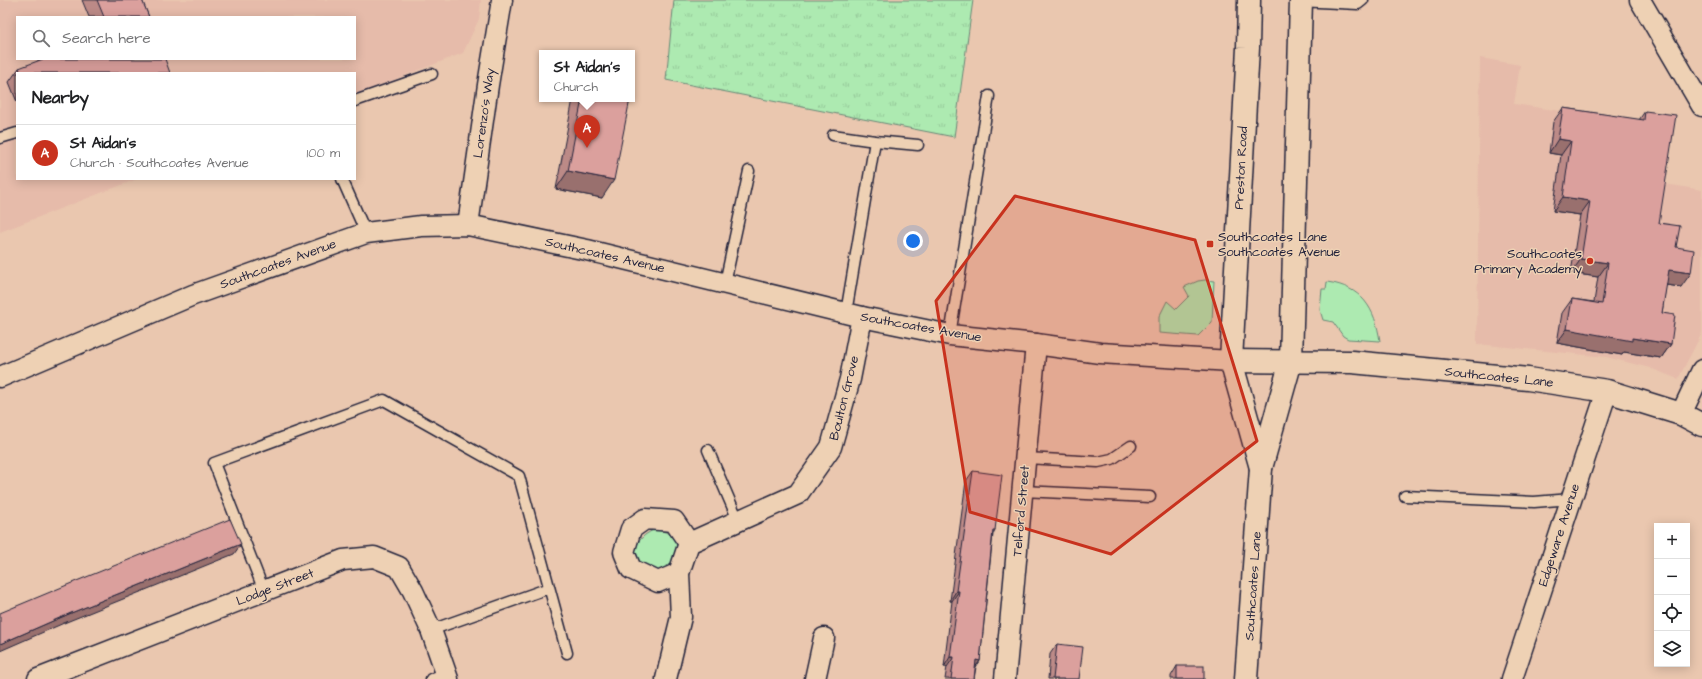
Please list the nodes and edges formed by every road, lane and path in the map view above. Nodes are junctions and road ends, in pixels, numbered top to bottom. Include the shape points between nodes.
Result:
1 (502, 0) edge
2 (1249, 0) edge
3 (1298, 0) edge
4 (1363, 0) edge
5 (1640, 0) edge
6 (432, 74) dead end
7 (989, 96) dead end
8 (356, 101) edge
9 (1702, 106) edge
10 (16, 133) edge
11 (833, 135) dead end
12 (0, 138) edge
13 (875, 141) junction
14 (918, 144) dead end
15 (749, 172) dead end
16 (342, 180) edge
17 (468, 225) junction
18 (366, 233) junction
19 (725, 283) junction
20 (854, 315) junction
21 (950, 335) junction
22 (1036, 344) junction
23 (1231, 361) junction
24 (1290, 361) junction
25 (1702, 370) edge
26 (0, 377) edge
27 (1607, 391) junction
28 (1681, 414) junction
29 (1702, 424) edge
30 (1131, 446) dead end
31 (708, 450) dead end
32 (1026, 458) junction
33 (1261, 468) junction
34 (1022, 492) junction
35 (1405, 496) dead end
36 (1150, 497) dead end
37 (1571, 499) junction
38 (738, 520) junction
39 (689, 543) junction
40 (679, 573) junction
41 (549, 588) junction
42 (264, 591) junction
43 (431, 630) junction
44 (824, 638) dead end
45 (567, 653) dead end
46 (442, 677) edge
47 (38, 679) edge
48 (666, 679) edge
49 (815, 679) edge
50 (1005, 679) edge
51 (1246, 679) edge
52 (1512, 679) edge

1 - 17 street, Lorenzo's Way
2 - 23 street, Preston Road
3 - 4 lane via 1358,4
3 - 24 street
5 - 9 street
6 - 8 lane
7 - 21 lane
10 - 12 lane
11 - 13 lane
13 - 14 lane
13 - 20 lane
15 - 19 lane
16 - 18 lane
17 - 18 street, Southcoates Avenue via 421,226
17 - 19 street, Southcoates Avenue
18 - 26 street, Southcoates Avenue via 193,295
19 - 20 street, Southcoates Avenue
20 - 21 street, Southcoates Avenue
20 - 38 street, Boulton Grove via 850,379 831,447 798,494
21 - 22 street, Southcoates Avenue
22 - 23 street, Southcoates Avenue via 1100,353
22 - 32 street, Telford Street
23 - 24 street, Southcoates Lane
23 - 33 street, Southcoates Lane
24 - 27 street, Southcoates Lane via 1352,362 1528,379
24 - 33 street, Southcoates Lane
25 - 28 street
27 - 28 street, Southcoates Lane
27 - 37 street, Edgeware Avenue
28 - 29 street, Southcoates Lane
30 - 32 lane via 1112,459 1098,462
31 - 38 lane
32 - 34 street, Telford Street
33 - 51 street, Southcoates Lane
34 - 36 lane
34 - 50 street, Telford Street
35 - 37 lane via 1534,502
37 - 52 street, Edgeware Avenue
38 - 39 street, Boulton Grove
39 - 40 street
39 - 40 street via 674,521 644,519 631,529 624,552 631,569 658,582
40 - 48 street via 681,617
41 - 42 lane via 519,476 384,400 214,462
41 - 43 lane
41 - 45 lane
42 - 43 street, Lodge Street via 343,560 374,557 399,566
42 - 47 street, Lodge Street
43 - 46 street, Lodge Street
44 - 49 street

